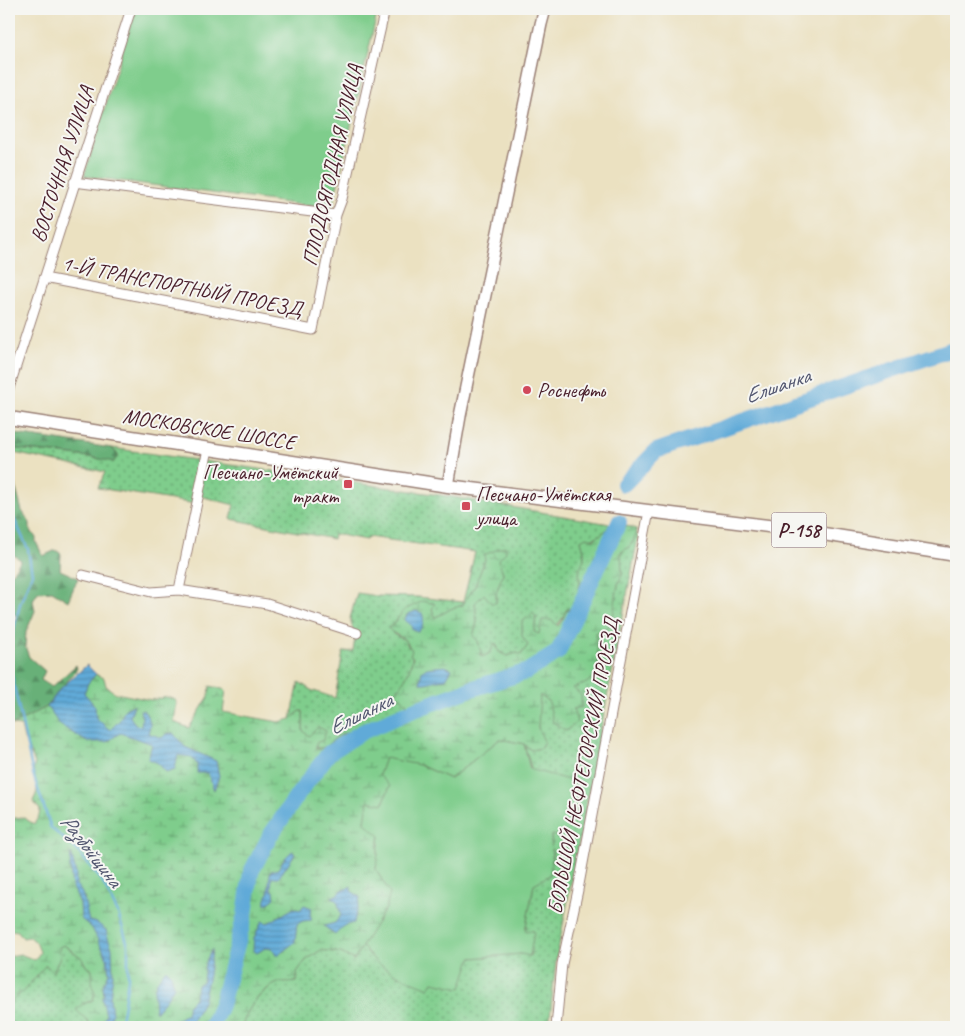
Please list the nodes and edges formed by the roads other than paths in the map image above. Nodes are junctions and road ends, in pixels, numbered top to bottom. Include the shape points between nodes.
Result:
1 (131, 9) edge
2 (386, 9) edge
3 (545, 9) edge
4 (74, 182) junction
5 (336, 215) junction
6 (44, 278) junction
7 (313, 330) joint
8 (9, 388) edge
9 (9, 418) edge
10 (208, 448) junction
11 (448, 486) junction
12 (644, 510) junction
13 (956, 555) edge
14 (83, 575) dead end
15 (179, 590) junction
16 (357, 633) dead end
17 (556, 1027) edge

1 - 4 street, ВОСТОЧНАЯ УЛИЦА
2 - 5 street, ПЛОДОЯГОДНАЯ УЛИЦА
3 - 11 main road
4 - 5 street
4 - 6 street, ВОСТОЧНАЯ УЛИЦА
5 - 7 street, ПЛОДОЯГОДНАЯ УЛИЦА
6 - 7 street, 1-Й ТРАНСПОРТНЫЙ ПРОЕЗД
6 - 8 street, ВОСТОЧНАЯ УЛИЦА
9 - 10 main road, МОСКОВСКОЕ ШОССЕ / Р-158
10 - 11 main road, МОСКОВСКОЕ ШОССЕ / Р-158
10 - 15 street
11 - 12 main road, МОСКОВСКОЕ ШОССЕ / Р-158
12 - 13 main road, Р-158
12 - 17 street, БОЛЬШОЙ НЕФТЕГОРСКИЙ ПРОЕЗД via 578,890 562,964
14 - 15 street via 151,592
15 - 16 street via 267,604

